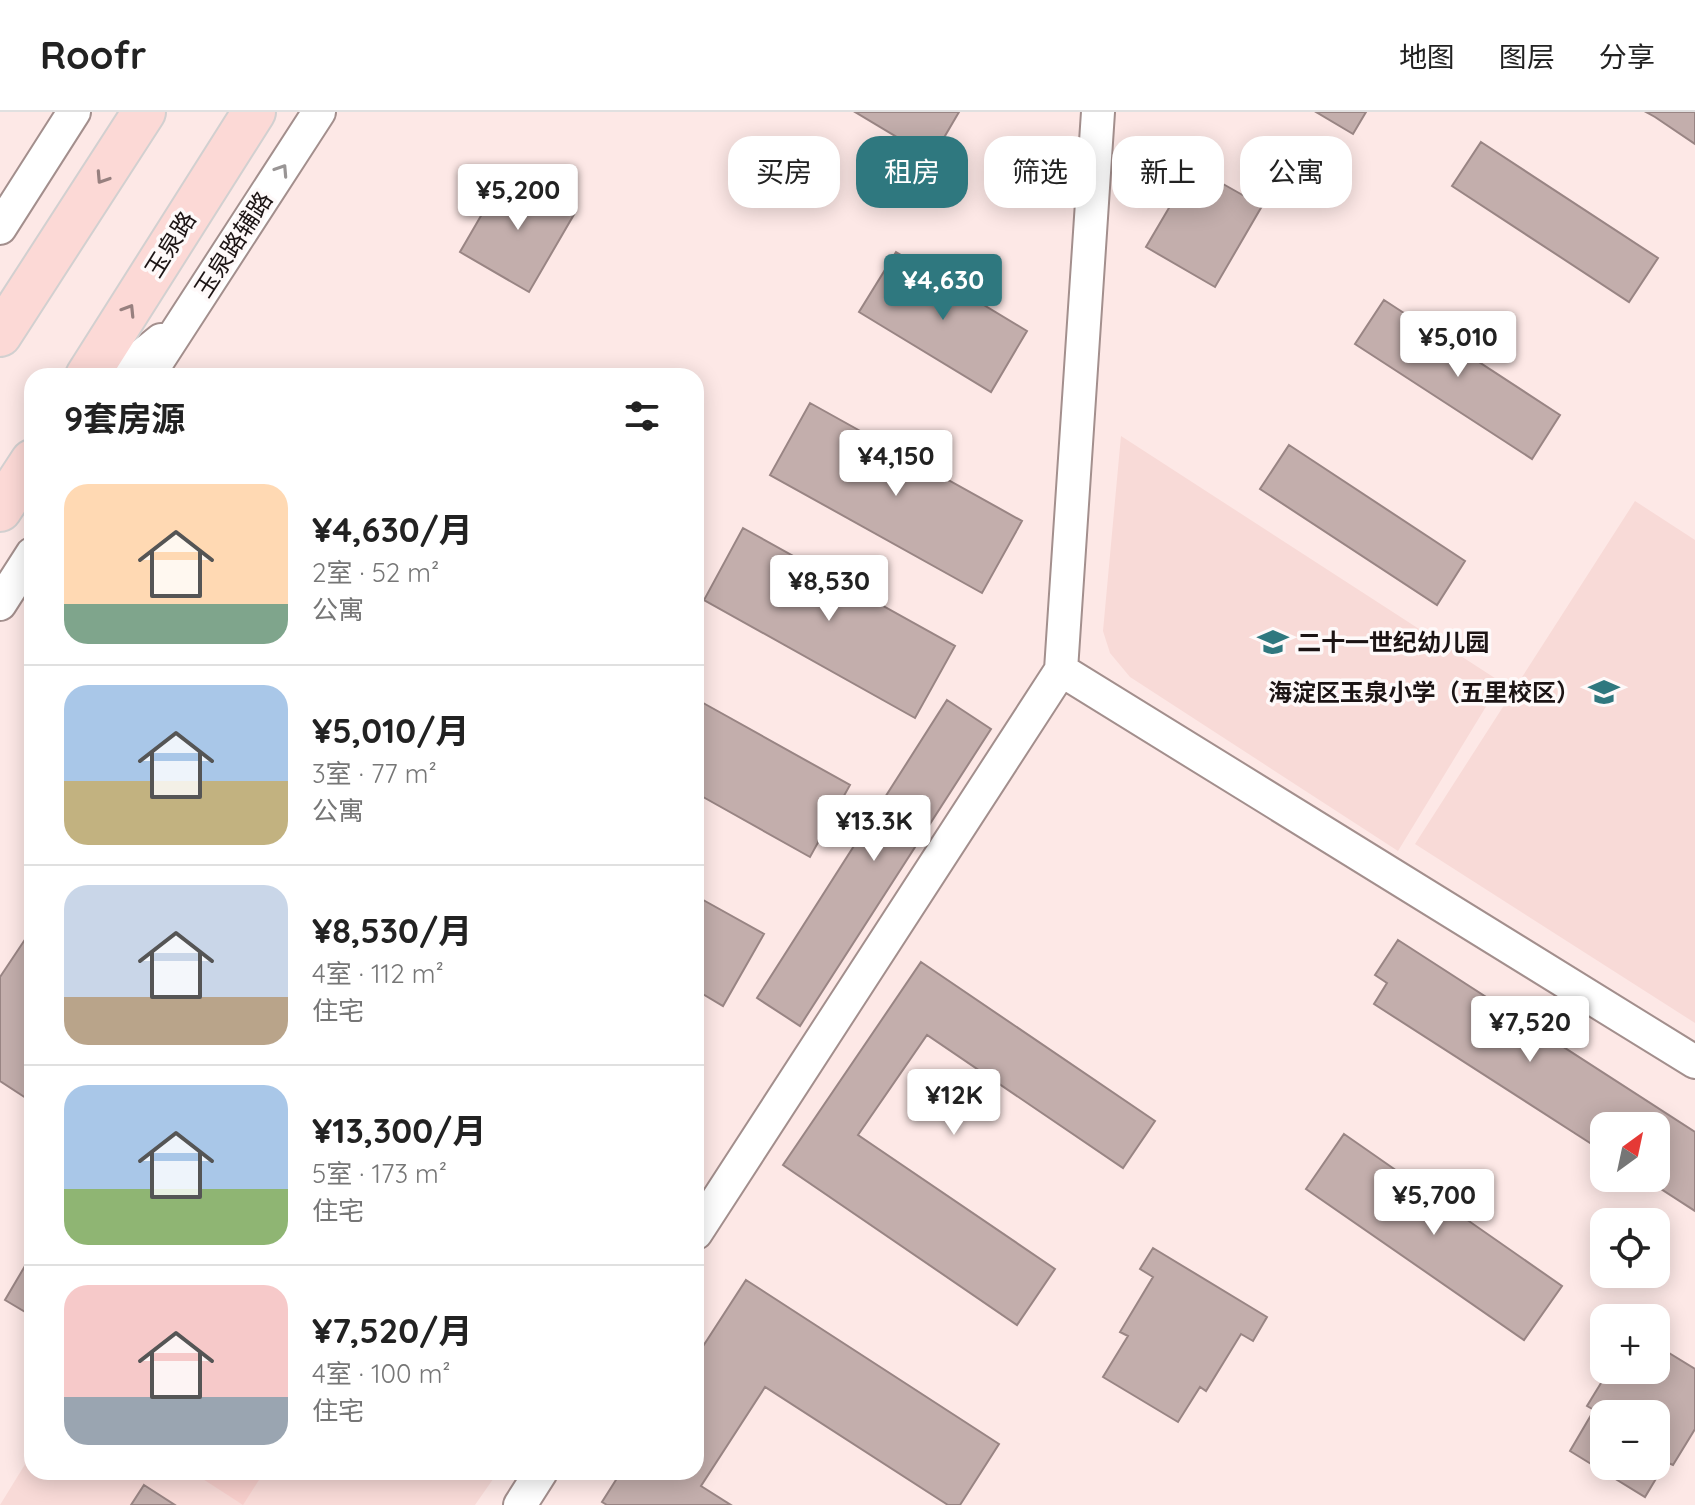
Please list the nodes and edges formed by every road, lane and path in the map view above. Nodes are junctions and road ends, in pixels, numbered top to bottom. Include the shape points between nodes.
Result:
1 (74, 112) edge
2 (144, 112) edge
3 (254, 112) edge
4 (319, 112) edge
5 (1098, 112) edge
6 (0, 228) edge
7 (183, 322) junction
8 (0, 335) edge
9 (92, 368) edge
10 (127, 368) edge
11 (153, 368) edge
12 (24, 473) edge
13 (0, 510) edge
14 (24, 566) edge
15 (0, 604) edge
16 (1061, 670) junction
17 (1695, 1062) edge
18 (704, 1221) edge
19 (536, 1480) edge
20 (520, 1505) edge

1 - 6 street
2 -> 8 main road
9 -> 3 main road, 玉泉路
7 -> 4 street, 玉泉路辅路
5 - 16 street
7 - 10 street
7 - 11 street, 玉泉路辅路
12 - 13 main road
14 - 15 street
16 - 17 street
16 - 18 street
19 - 20 street

